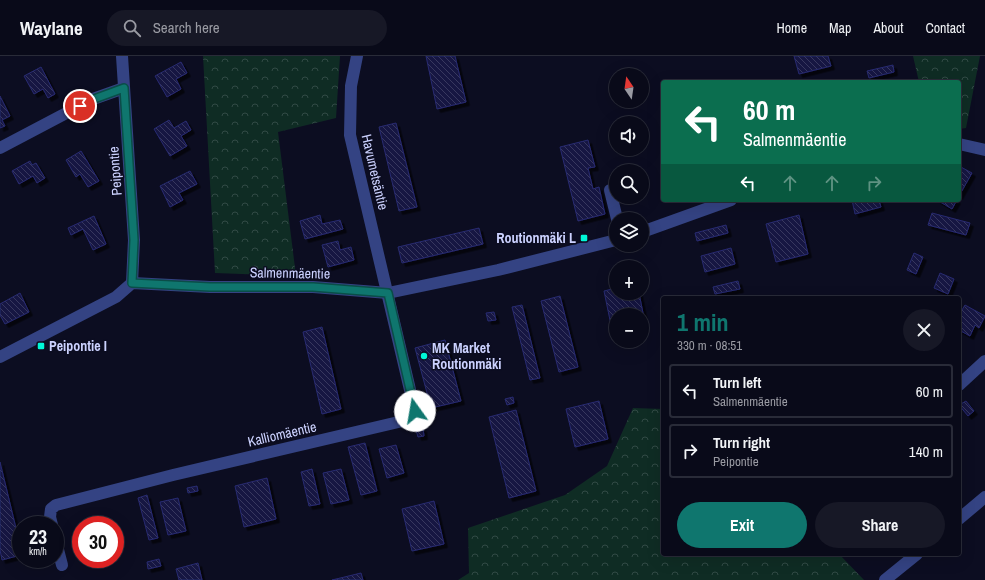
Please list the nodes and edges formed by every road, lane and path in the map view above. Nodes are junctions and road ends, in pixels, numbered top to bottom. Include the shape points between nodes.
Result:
1 (122, 56) edge
2 (357, 56) edge
3 (124, 88) junction
4 (961, 144) edge
5 (0, 148) edge
6 (985, 150) edge
7 (725, 202) edge
8 (649, 229) edge
9 (609, 242) edge
10 (132, 283) junction
11 (388, 293) junction
12 (0, 357) edge
13 (985, 361) edge
14 (961, 383) edge
15 (985, 498) edge
16 (50, 516) edge
17 (961, 517) edge
18 (915, 556) edge
19 (885, 580) edge

1 - 3 street, Peipontie
2 - 11 street, Havumetsäntie via 351,86 350,135
3 - 5 street via 94,99
3 - 10 street, Peipontie via 134,240
4 - 6 street
7 - 8 street
9 - 11 street, Salmenmäentie via 498,270
10 - 11 street, Salmenmäentie via 210,287 313,287
10 - 12 street via 116,297
11 - 16 street, Kalliomäentie via 415,411 407,420 56,505 51,509
13 - 14 street
15 - 17 street
18 - 19 street

